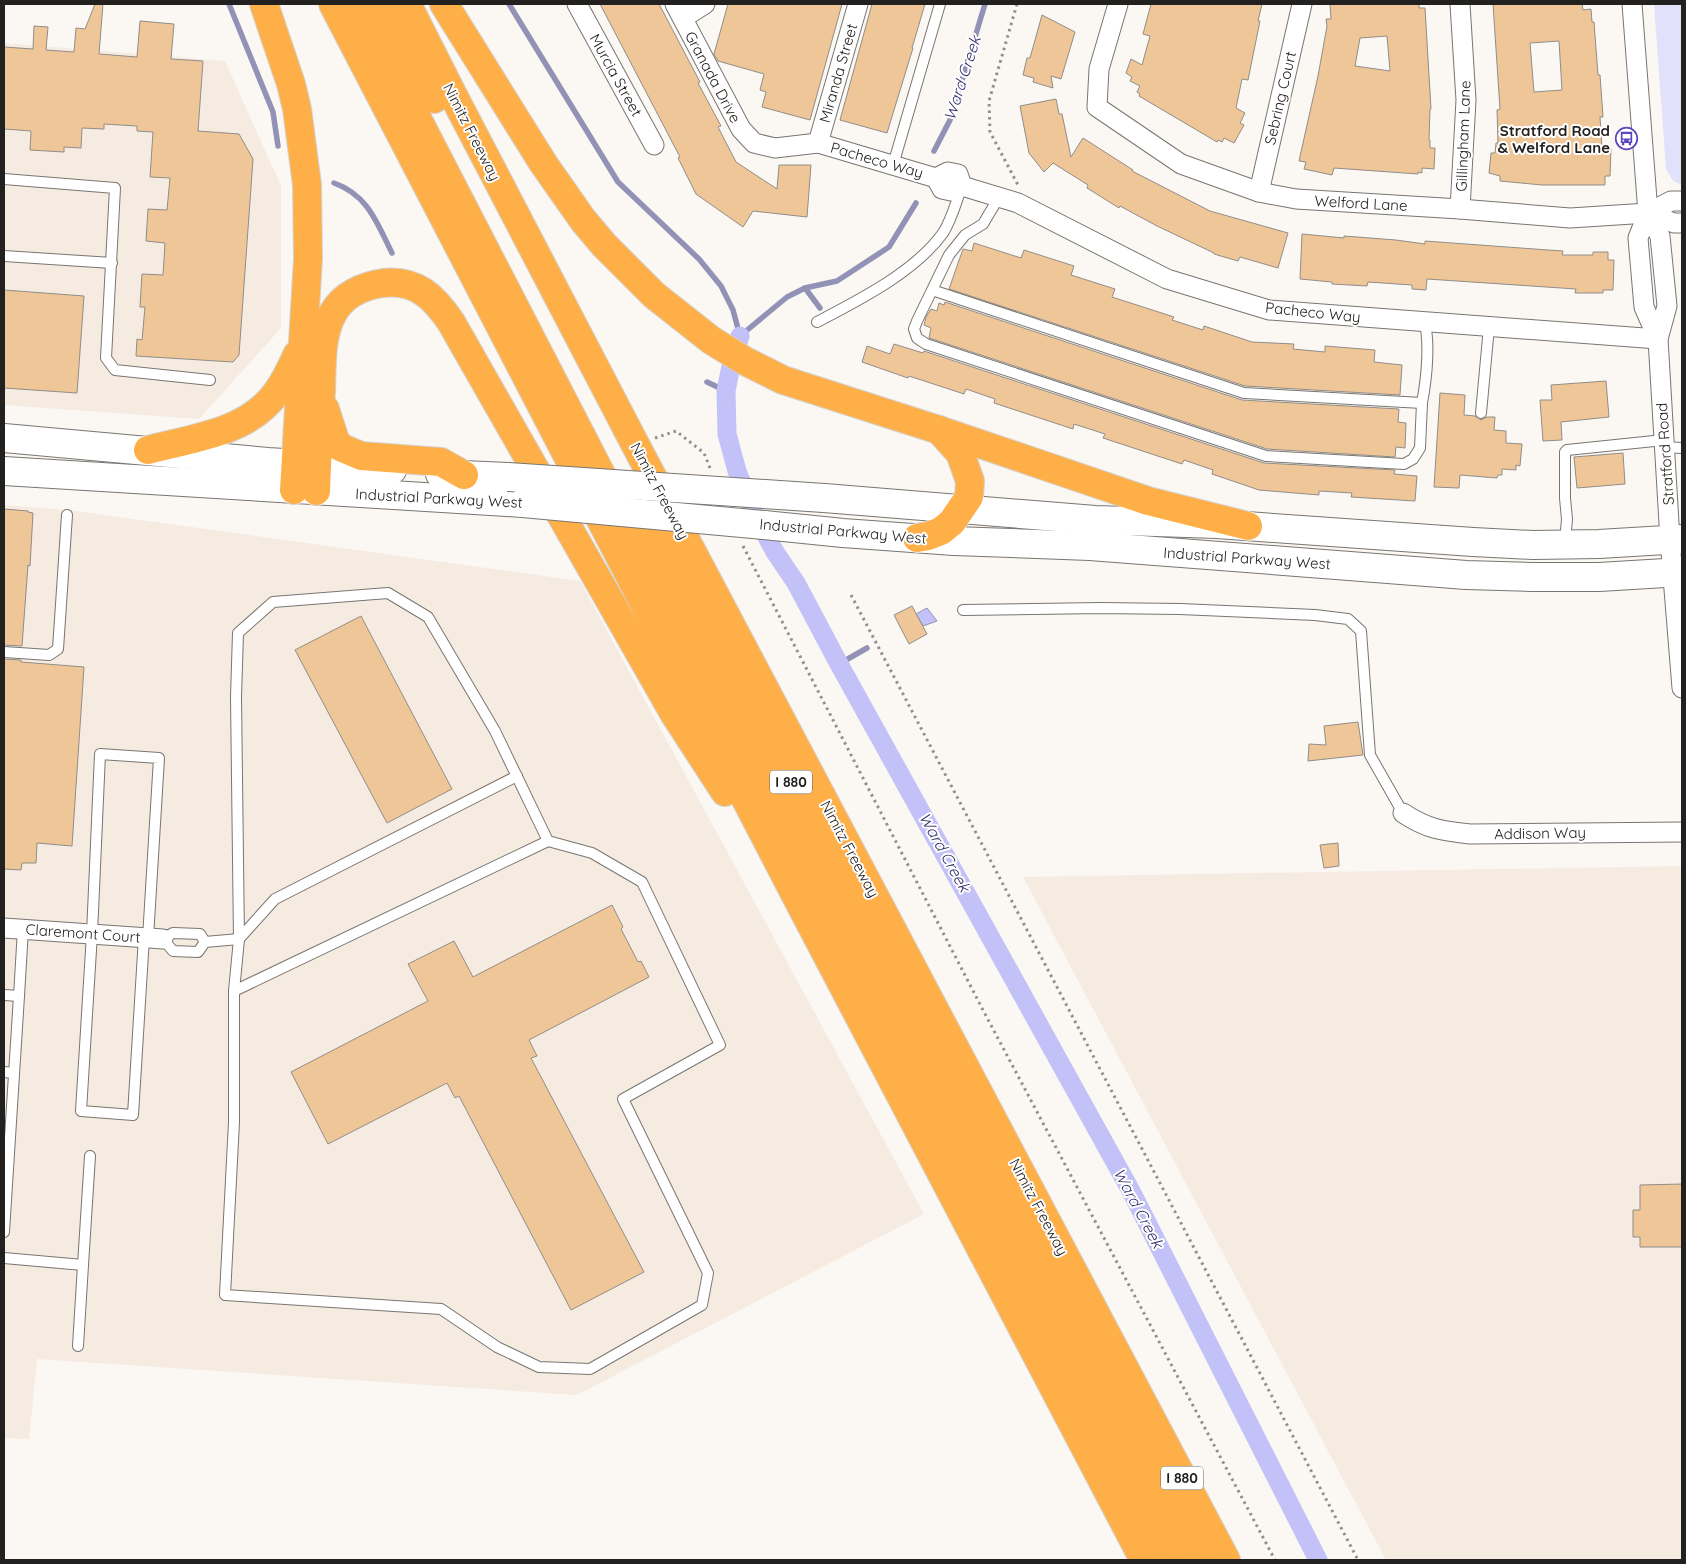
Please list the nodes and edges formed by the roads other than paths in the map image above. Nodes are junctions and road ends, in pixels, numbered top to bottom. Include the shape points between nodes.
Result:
1 (264, 4) edge
2 (332, 4) edge
3 (358, 4) edge
4 (384, 4) edge
5 (407, 4) edge
6 (444, 4) edge
7 (577, 4) edge
8 (705, 4) edge
9 (858, 4) edge
10 (940, 4) edge
11 (1118, 4) edge
12 (1302, 4) edge
13 (1460, 4) edge
14 (1632, 4) edge
15 (679, 11) edge
16 (818, 143) junction
17 (654, 146) dead end
18 (892, 165) junction
19 (4, 178) edge
20 (962, 186) junction
21 (1259, 192) junction
22 (999, 197) junction
23 (1682, 201) edge
24 (1460, 209) junction
25 (1648, 213) junction
26 (1682, 223) edge
27 (4, 256) edge
28 (112, 263) junction
29 (932, 290) junction
30 (817, 322) dead end
31 (1425, 322) junction
32 (1489, 327) junction
33 (1658, 339) junction
34 (302, 344) junction
35 (210, 380) dead end
36 (321, 393) junction
37 (1422, 403) junction
38 (1481, 413) dead end
39 (939, 430) junction
40 (4, 438) edge
41 (1670, 445) edge
42 (148, 450) junction
43 (4, 471) edge
44 (464, 475) junction
45 (305, 477) junction
46 (962, 508) junction
47 (66, 516) dead end
48 (1248, 526) junction
49 (917, 538) junction
50 (1676, 539) edge
51 (1565, 544) junction
52 (1678, 572) edge
53 (962, 610) dead end
54 (4, 652) edge
55 (1682, 688) edge
56 (517, 776) junction
57 (1403, 813) joint
58 (1682, 832) edge
59 (548, 840) junction
60 (796, 896) junction
61 (4, 928) edge
62 (22, 929) junction
63 (92, 934) junction
64 (152, 938) junction
65 (239, 939) junction
66 (205, 942) junction
67 (234, 991) junction
68 (4, 995) edge
69 (19, 996) junction
70 (9, 1073) edge
71 (90, 1156) dead end
72 (4, 1232) edge
73 (4, 1258) edge
74 (83, 1265) junction
75 (78, 1346) dead end
76 (1144, 1560) edge
77 (1168, 1560) edge
78 (1198, 1560) edge
79 (1226, 1560) edge

1 - 34 highway via 291,84 303,146 308,249
2 - 60 highway
3 - 77 highway, I 880
4 - 78 highway, I 880
5 - 79 highway, Nimitz Freeway / I 880 via 635,444
6 - 39 highway via 543,163 583,220 654,295 711,340 783,380
7 - 17 street, Murcia Street
8 - 15 street
9 - 16 street, Miranda Street
10 - 18 lane
11 - 21 street, Welford Lane via 1099,69 1097,107 1181,164
12 - 21 street, Sebring Court
13 - 24 street, Gillingham Lane via 1466,100
14 - 25 street, Stratford Road
15 - 16 street, Granada Drive via 741,130 754,143 775,148
16 - 18 street, Pacheco Way
18 - 20 street, Pacheco Way via 936,178 948,172 958,174
19 - 28 lane via 116,188
20 - 22 street, Pacheco Way
20 - 30 lane via 951,217 932,246 868,295
21 - 24 street, Welford Lane via 1296,199
22 - 29 lane via 983,224 965,235 949,255
22 - 31 street, Pacheco Way via 1018,203 1167,279 1268,310
23 - 25 street via 1671,202
24 - 25 street, Welford Lane via 1570,218
25 - 26 street
25 - 33 street, Stratford Road via 1660,236 1667,306
27 - 28 lane
28 - 35 lane via 106,358 115,370
29 - 37 lane via 1244,393
29 - 37 lane via 914,330 916,338 926,344 1266,456 1404,464 1413,459 1420,448
31 - 32 street, Pacheco Way
31 - 37 lane via 1428,341
32 - 33 street, Pacheco Way
32 - 38 lane
33 - 41 street, Stratford Road
34 - 42 highway via 276,394 245,422
34 - 45 highway
36 - 44 highway via 340,447 361,456 441,462
36 - 45 highway
36 - 60 highway via 327,328 341,303 353,293 385,283 402,283 431,296 461,337 675,715
39 - 46 highway via 960,453 970,481 969,497
39 - 48 highway via 1148,501
40 - 42 main road, Industrial Parkway West
41 - 50 street, Stratford Road
41 - 51 lane via 1564,452
42 - 45 main road, Industrial Parkway West
43 - 45 main road, Industrial Parkway West
44 - 45 main road, Industrial Parkway West
44 - 46 main road, Industrial Parkway West, bridge
45 - 49 main road, Industrial Parkway West, bridge via 523,503
46 - 48 main road, Industrial Parkway West via 1095,520
46 - 49 highway via 941,531
47 - 54 lane via 58,649 49,655
48 - 51 main road, Industrial Parkway West via 1472,542
49 - 52 main road, Industrial Parkway West via 1090,546 1466,575 1599,577
50 - 51 main road, Industrial Parkway West
50 - 52 street, Stratford Road
52 - 55 street, Stratford Road
53 - 57 lane via 1180,609 1348,619 1361,631 1370,755
56 - 59 lane
56 - 65 lane via 275,899
56 - 65 lane via 495,731 428,617 388,593 274,602 238,633
57 - 58 street, Addison Way via 1421,825 1444,832 1470,834
59 - 67 lane
59 - 67 lane via 592,853 642,882 720,1045 624,1099 708,1272 702,1305 590,1369 539,1367 497,1347 441,1309 226,1295 234,1122
60 - 76 highway
61 - 62 street, Claremont Court
62 - 63 street, Claremont Court
62 - 69 lane
63 - 64 street, Claremont Court
63 - 64 lane via 81,1111 133,1115
63 - 64 lane via 100,754 159,758
64 - 66 lane via 173,933 200,934
64 - 66 lane via 173,951 198,952
65 - 66 lane
65 - 67 lane
68 - 69 lane
69 - 70 lane
70 - 72 lane
71 - 74 lane
73 - 74 lane
74 - 75 lane

